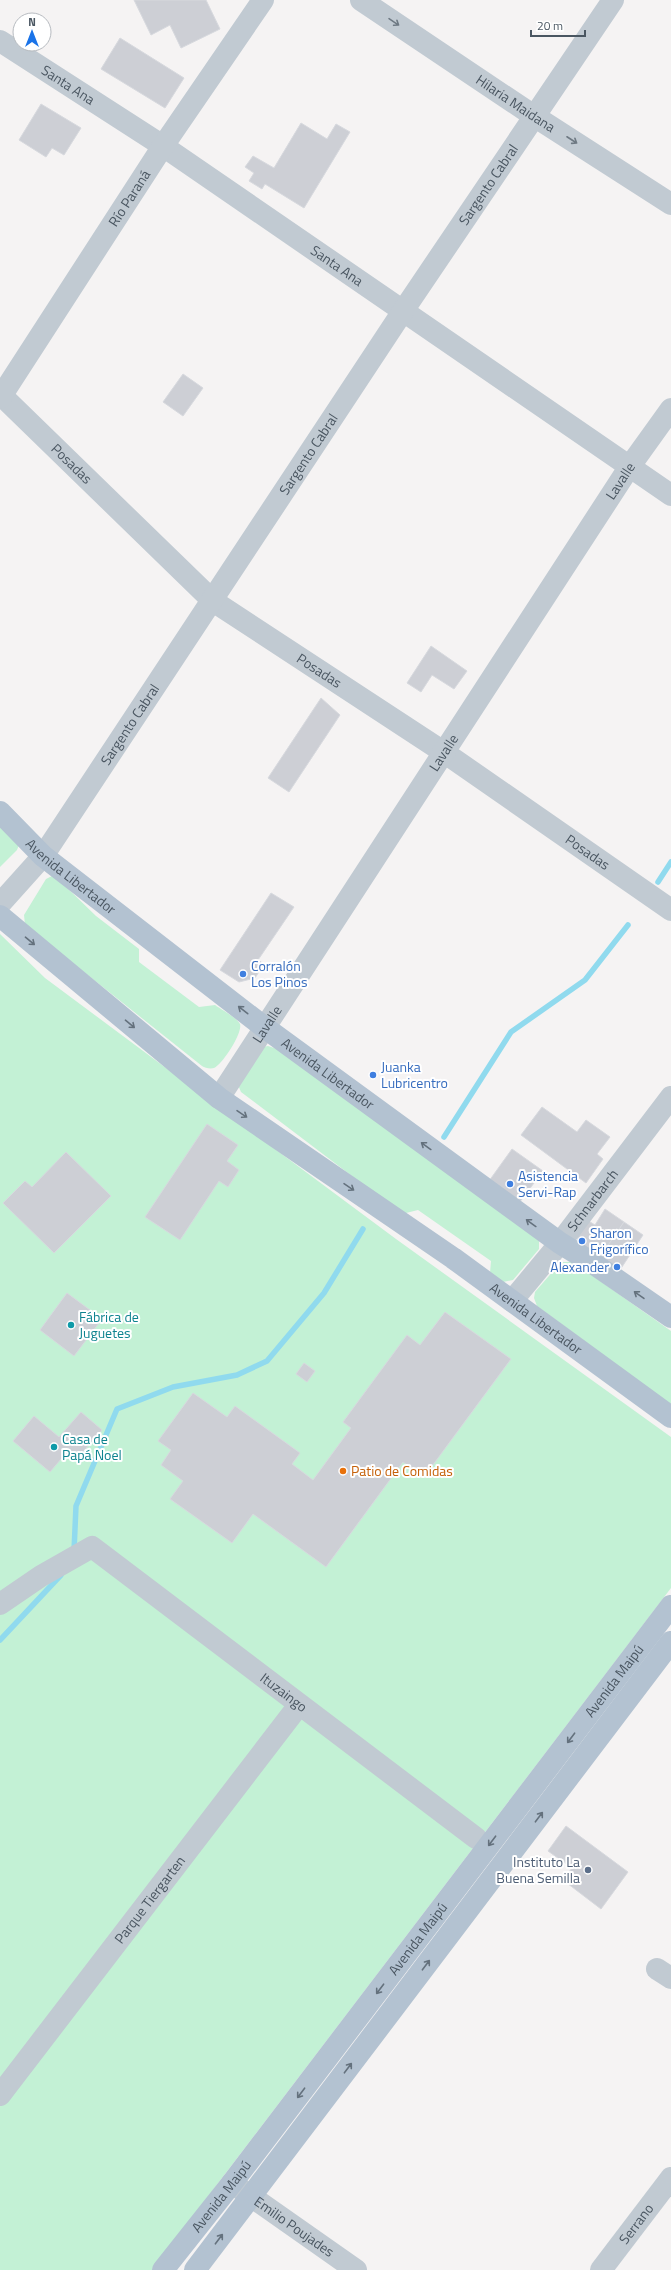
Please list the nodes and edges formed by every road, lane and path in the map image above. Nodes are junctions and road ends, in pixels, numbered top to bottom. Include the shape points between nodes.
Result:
1 (263, 0) edge
2 (361, 0) edge
3 (613, 0) edge
4 (0, 41) edge
5 (534, 116) junction
6 (163, 146) junction
7 (671, 204) edge
8 (403, 311) junction
9 (1, 396) edge
10 (671, 409) edge
11 (630, 466) junction
12 (671, 495) edge
13 (213, 601) junction
14 (445, 753) junction
15 (0, 812) edge
16 (44, 856) junction
17 (0, 904) edge
18 (671, 910) edge
19 (0, 916) edge
20 (264, 1027) junction
21 (671, 1097) edge
22 (219, 1098) junction
23 (560, 1243) junction
24 (512, 1301) junction
25 (671, 1317) edge
26 (671, 1417) edge
27 (0, 1604) edge
28 (671, 1606) edge
29 (671, 1642) edge
30 (299, 1705) junction
31 (476, 1838) dead end
32 (0, 2095) edge
33 (671, 2178) edge
34 (232, 2183) junction
35 (251, 2197) junction
36 (163, 2270) edge
37 (195, 2270) edge
38 (356, 2270) edge
39 (601, 2270) edge

1 - 6 street, Río Paraná
2 -> 5 street, Hilaria Maidana
3 - 5 street, Sargento Cabral
4 - 6 street, Santa Ana
5 -> 7 street, Hilaria Maidana
5 - 8 street, Sargento Cabral
6 - 8 street, Santa Ana
6 - 9 street, Río Paraná
8 - 11 street, Santa Ana
8 - 13 street, Sargento Cabral
9 - 13 street, Posadas
10 - 11 street, Lavalle
11 - 12 street, Santa Ana
11 - 14 street, Lavalle
13 - 14 street, Posadas
13 - 16 street, Sargento Cabral
14 - 18 street, Posadas
14 - 20 street, Lavalle
15 - 16 main road, Avenida Libertador
16 - 17 street, Sargento Cabral
20 -> 16 main road, Avenida Libertador
19 -> 22 main road, Avenida Libertador
20 - 22 street, Lavalle
23 -> 20 main road, Avenida Libertador
21 - 23 street, Schnarbarch
22 -> 24 main road, Avenida Libertador
23 - 24 street, Schnarbarch
25 -> 23 main road, Avenida Libertador
24 - 26 main road, Avenida Libertador
27 - 30 street, Ituzaingo via 41,1576 92,1547
28 -> 34 main road, Avenida Maipú
35 -> 29 main road, Avenida Maipú
30 - 31 street, Ituzaingo
30 - 32 street, Parque Tiergarten
33 - 39 street, Serrano
34 - 35 street, Emilio Poujades
34 - 36 main road, Avenida Maipú
37 -> 35 main road, Avenida Maipú
35 - 38 street, Emilio Poujades

